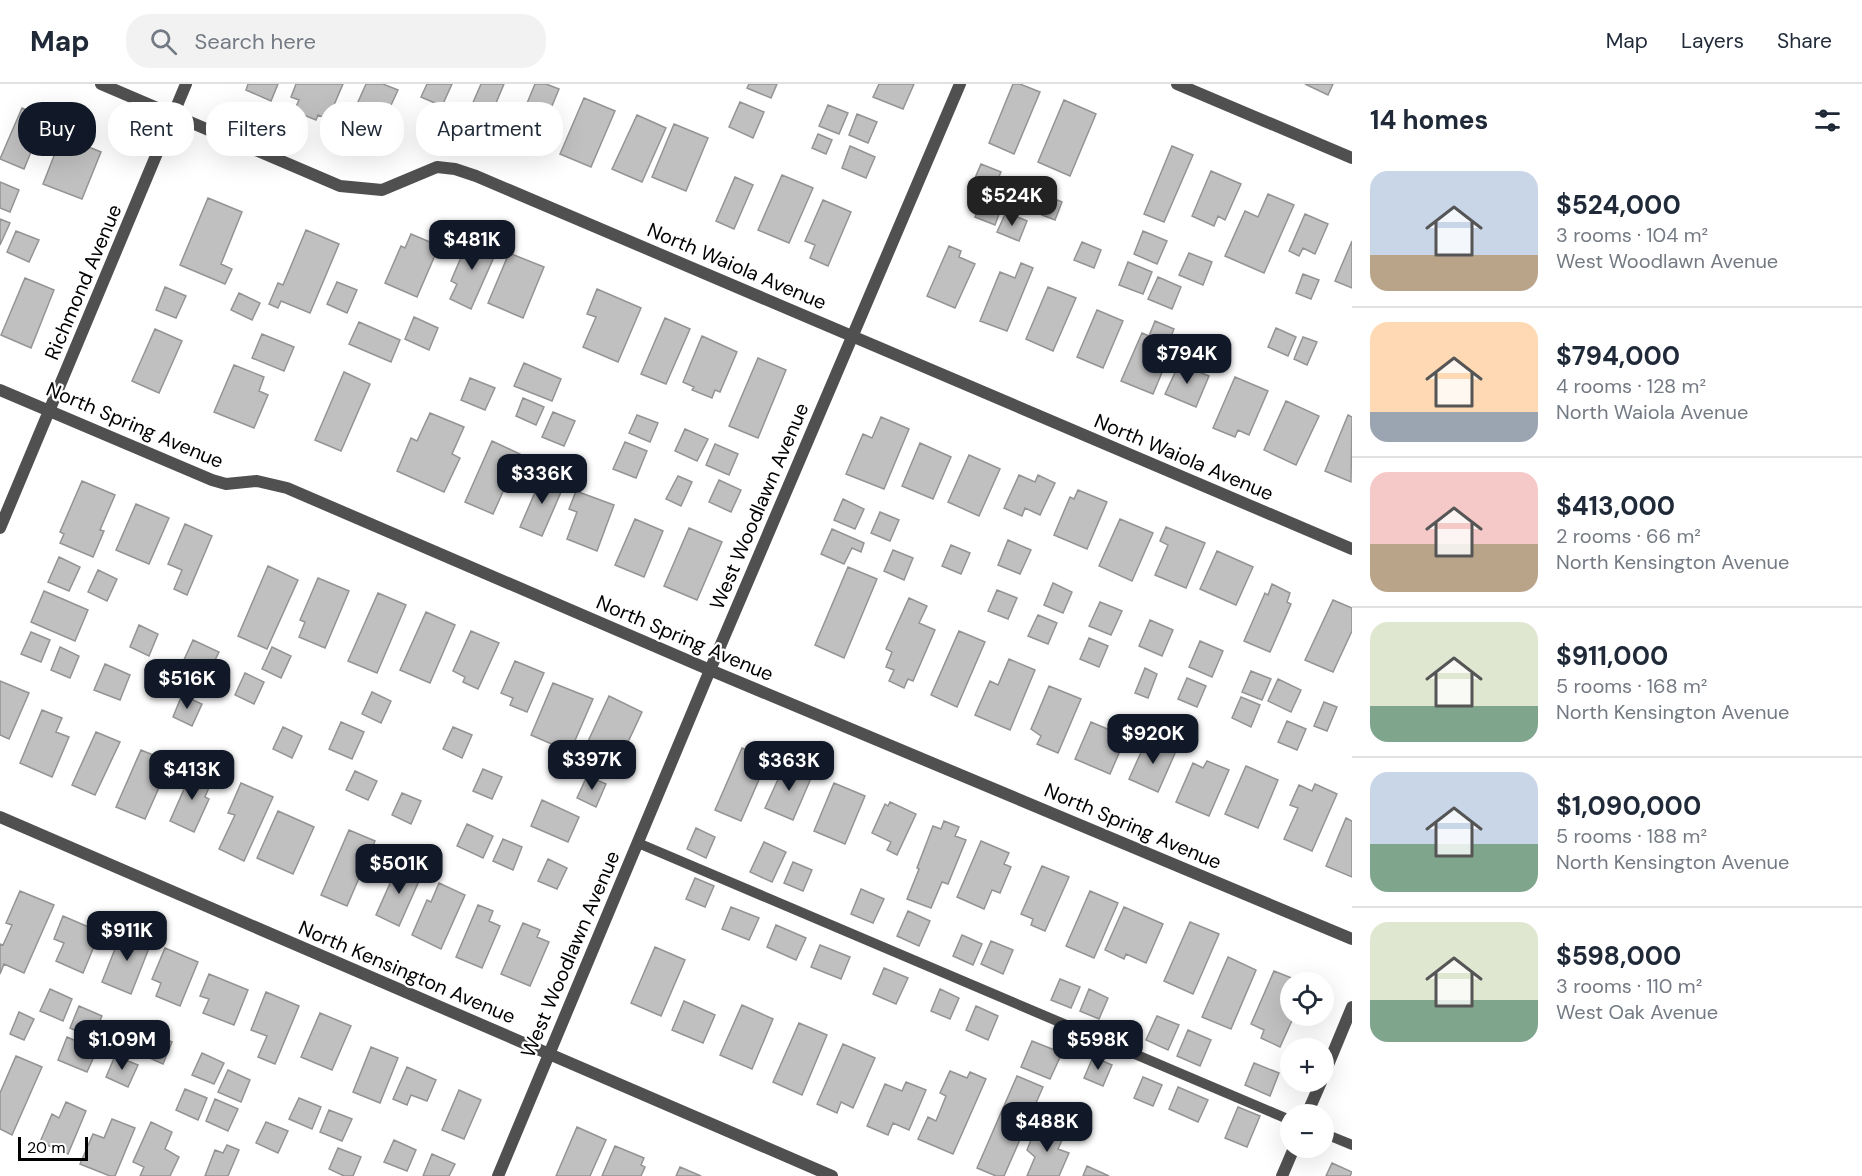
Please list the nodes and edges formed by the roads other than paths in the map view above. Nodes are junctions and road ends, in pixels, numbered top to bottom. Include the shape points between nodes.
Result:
1 (101, 84) edge
2 (186, 84) edge
3 (960, 84) edge
4 (1177, 84) edge
5 (145, 102) edge
6 (179, 102) edge
7 (194, 123) edge
8 (156, 156) edge
9 (1352, 158) edge
10 (853, 336) junction
11 (0, 390) edge
12 (50, 411) junction
13 (0, 528) edge
14 (1352, 549) edge
15 (710, 670) junction
16 (0, 817) edge
17 (638, 843) junction
18 (1352, 939) edge
19 (1352, 1007) edge
20 (1334, 1050) edge
21 (549, 1055) junction
22 (1280, 1116) edge
23 (1334, 1138) edge
24 (1352, 1146) edge
25 (1290, 1158) edge
26 (498, 1176) edge
27 (832, 1176) edge
28 (1282, 1176) edge

1 - 5 street, North Waiola Avenue
2 - 6 street, Richmond Avenue
3 - 10 street, West Woodlawn Avenue
4 - 9 street
7 - 10 street, North Waiola Avenue via 340,186 382,190 437,168 465,172
8 - 12 street, Richmond Avenue
10 - 14 street, North Waiola Avenue
10 - 15 street, West Woodlawn Avenue
11 - 12 street, North Spring Avenue
12 - 13 street, Richmond Avenue
12 - 15 street, North Spring Avenue via 212,480 226,484 257,481 287,488
15 - 17 street, West Woodlawn Avenue
15 - 18 street, North Spring Avenue
16 - 21 street, North Kensington Avenue
17 - 21 street, West Woodlawn Avenue
17 - 22 lane
19 - 20 street
21 - 26 street, West Woodlawn Avenue
21 - 27 street, North Kensington Avenue
23 - 24 lane
25 - 28 street

